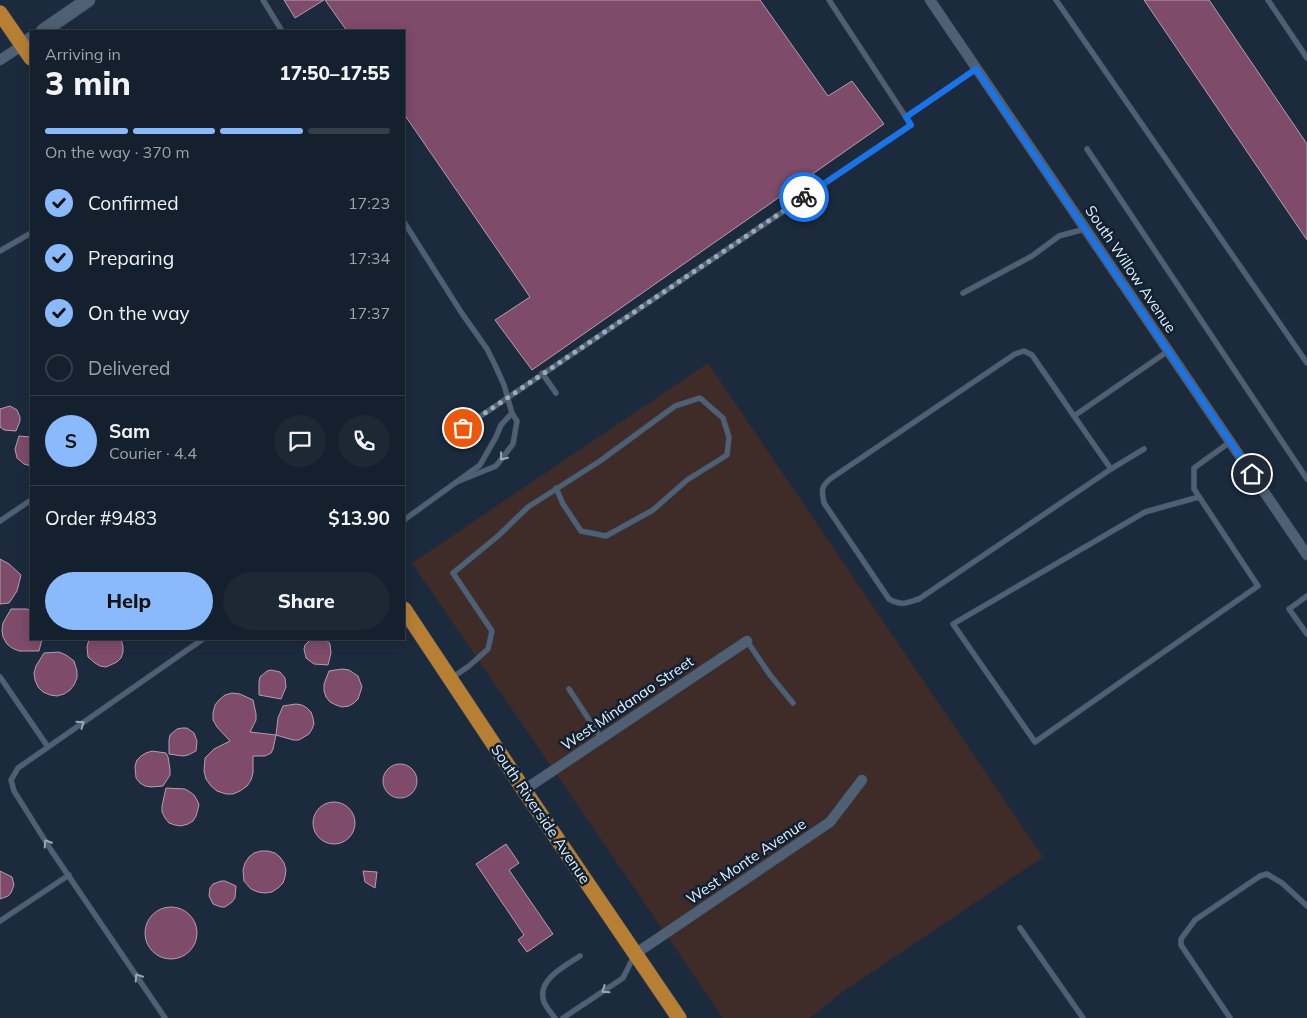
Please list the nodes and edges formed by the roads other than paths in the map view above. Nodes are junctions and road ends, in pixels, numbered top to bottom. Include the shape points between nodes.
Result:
1 (88, 0) edge
2 (263, 0) edge
3 (829, 0) edge
4 (930, 0) edge
5 (1056, 0) edge
6 (1268, 0) edge
7 (0, 13) edge
8 (44, 30) edge
9 (281, 30) edge
10 (27, 42) edge
11 (1307, 58) edge
12 (0, 60) edge
13 (976, 69) junction
14 (906, 117) junction
15 (1087, 149) dead end
16 (405, 224) edge
17 (1085, 228) junction
18 (30, 234) edge
19 (0, 251) edge
20 (962, 293) dead end
21 (1168, 351) junction
22 (1307, 363) edge
23 (542, 373) junction
24 (556, 394) dead end
25 (508, 397) junction
26 (512, 414) junction
27 (1074, 416) junction
28 (463, 428) dead end
29 (1230, 442) junction
30 (1144, 449) dead end
31 (1111, 469) junction
32 (1307, 478) edge
33 (459, 481) junction
34 (556, 488) junction
35 (1199, 497) junction
36 (30, 501) edge
37 (405, 519) edge
38 (0, 521) edge
39 (1307, 555) edge
40 (1307, 596) edge
41 (405, 611) edge
42 (1307, 634) edge
43 (202, 640) edge
44 (747, 642) joint
45 (0, 677) edge
46 (450, 679) junction
47 (569, 689) dead end
48 (793, 703) dead end
49 (602, 739) junction
50 (48, 747) junction
51 (862, 780) dead end
52 (524, 790) junction
53 (69, 875) junction
54 (1307, 906) edge
55 (0, 921) edge
56 (1020, 928) dead end
57 (635, 954) junction
58 (580, 956) dead end
59 (165, 1018) edge
60 (555, 1018) edge
61 (562, 1018) edge
62 (679, 1018) edge
63 (1083, 1018) edge
64 (1230, 1018) edge

1 - 8 street
2 - 9 lane
3 - 14 lane
4 - 13 street, South Willow Avenue
5 - 22 lane
6 - 11 lane
7 - 10 main road
10 - 12 street
13 - 14 lane
13 - 17 street, South Willow Avenue
14 - 23 lane via 911,125
15 - 32 lane
16 - 25 lane via 487,349
17 - 20 lane via 1060,236 1032,256
17 - 21 street, South Willow Avenue
18 - 19 lane
21 - 27 lane
21 - 29 street, South Willow Avenue
23 - 24 lane
23 - 25 lane
25 - 26 lane
25 - 28 lane
26 - 33 lane via 501,425 480,466
26 -> 33 lane via 517,421 513,444 496,466
27 - 31 lane
27 - 31 lane via 1032,355 1024,352 1015,354 830,479 823,485 824,503 889,599 897,604 906,603 919,598
29 - 35 lane via 1194,468 1194,489
29 - 39 street, South Willow Avenue
30 - 31 lane
33 - 37 lane
34 - 34 lane via 600,461 675,406 700,398 723,418 729,437 727,455 687,480 653,510 606,536 581,531
34 - 46 lane via 528,507 453,573 492,631 488,649
35 - 35 lane via 1258,586 1036,742 953,624 1144,512
36 - 38 lane
40 - 42 lane via 1290,608
41 - 46 main road, South Riverside Avenue
50 -> 43 lane
44 - 48 lane
44 - 49 street, West Mindanao Street
45 - 50 lane
46 - 52 main road, South Riverside Avenue
47 - 49 lane
49 - 52 street, West Mindanao Street
53 -> 50 lane via 14,791 12,780 18,768
51 - 57 street, West Monte Avenue via 830,822
52 - 57 main road, South Riverside Avenue
53 - 55 lane
59 -> 53 lane
54 - 64 lane via 1267,874 1195,920 1183,936 1181,944
56 - 63 lane
57 -> 61 lane via 623,978
57 - 62 main road, South Riverside Avenue
58 - 60 lane via 543,986 543,1001

